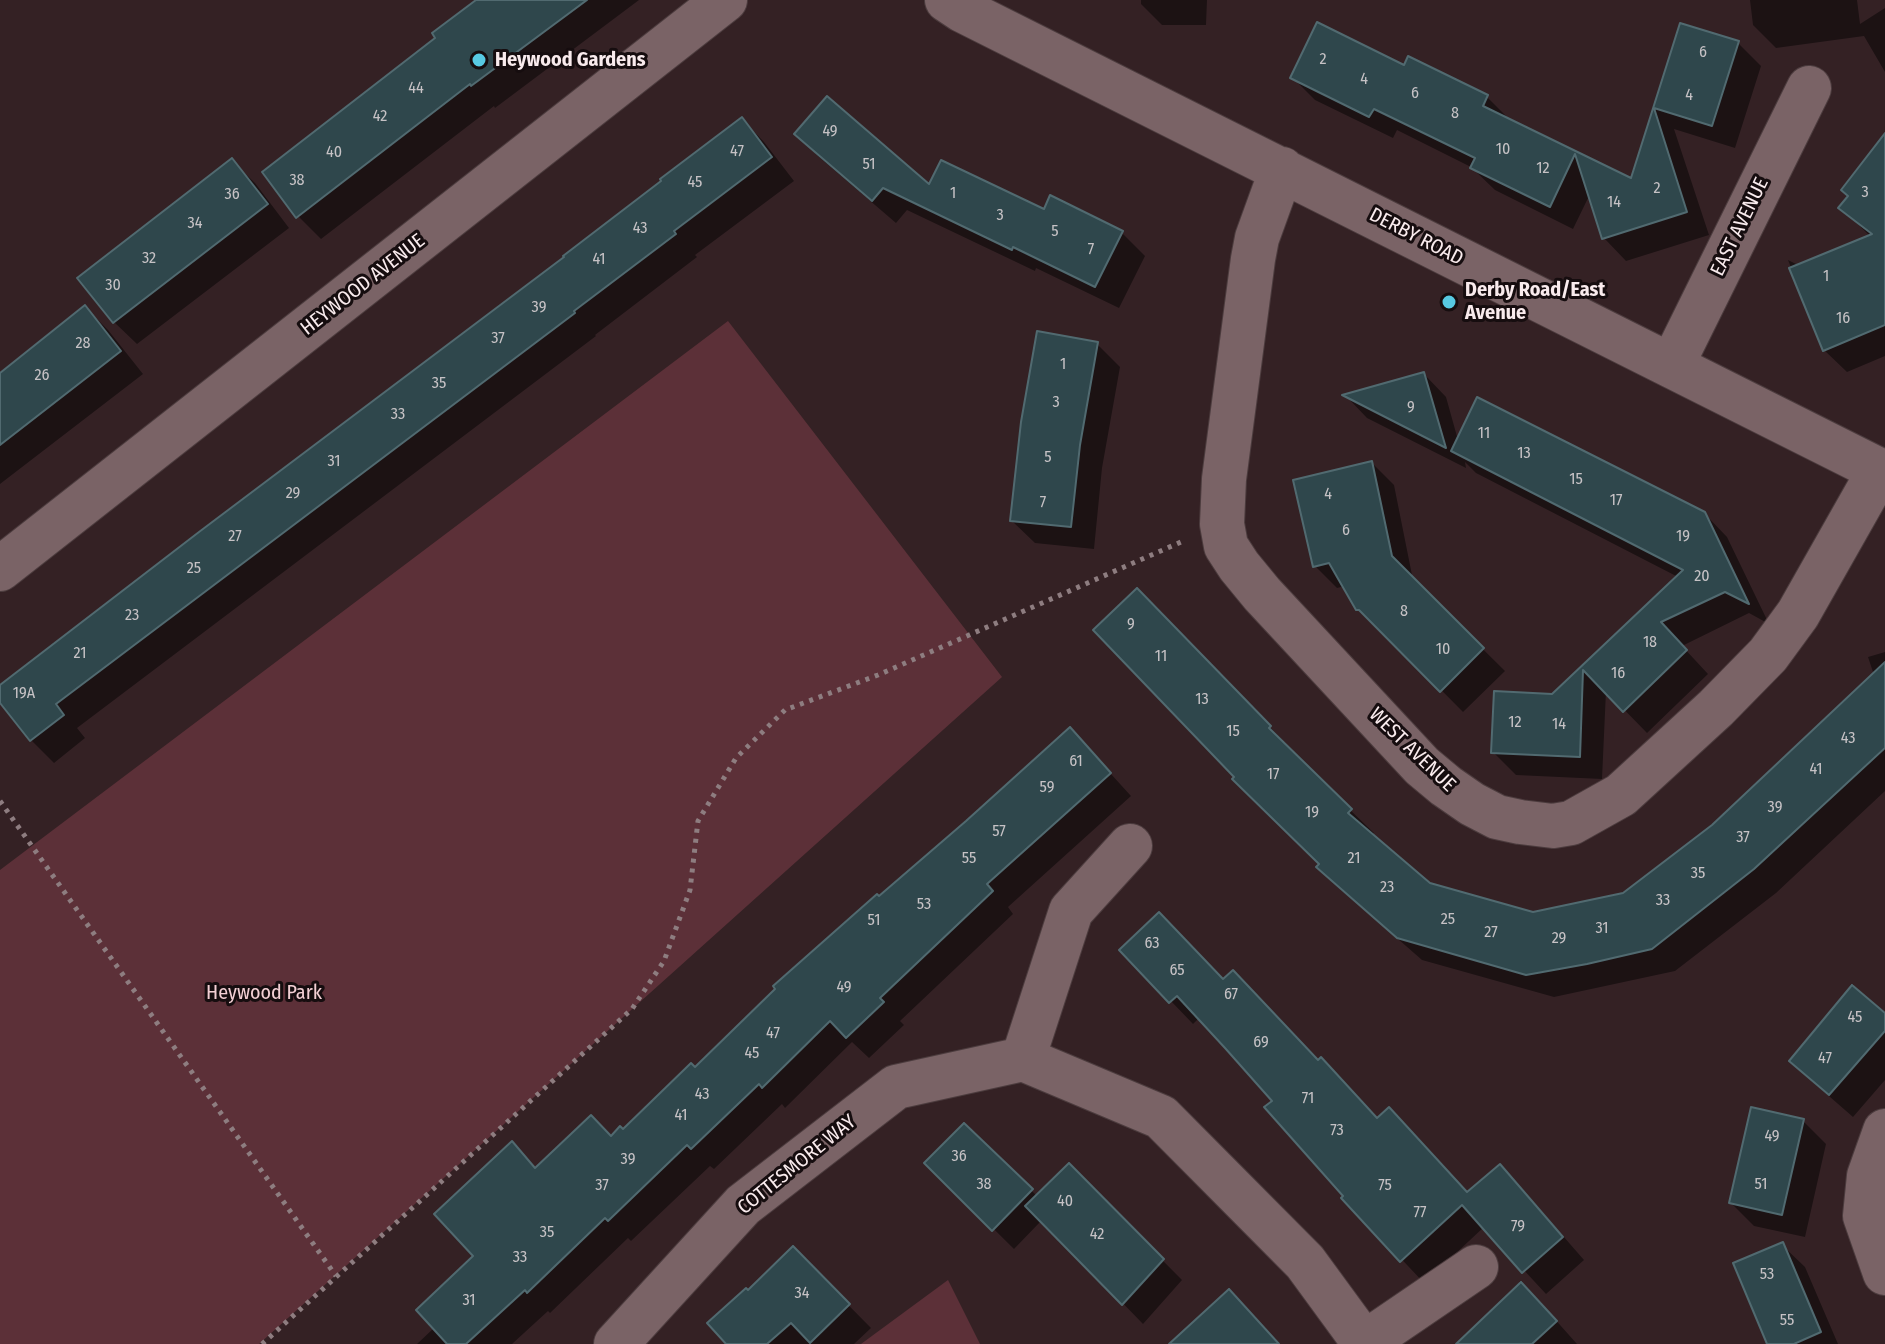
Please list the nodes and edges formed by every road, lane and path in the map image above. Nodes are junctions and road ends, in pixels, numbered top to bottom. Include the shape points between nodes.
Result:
1 (725, 0) edge
2 (947, 0) edge
3 (1809, 88) dead end
4 (1282, 169) junction
5 (1672, 365) junction
6 (1882, 472) edge
7 (1222, 524) junction
8 (0, 569) edge
9 (0, 801) edge
10 (1130, 846) dead end
11 (1023, 1059) junction
12 (1885, 1131) edge
13 (1476, 1267) dead end
14 (1885, 1273) edge
15 (336, 1276) junction
16 (262, 1344) edge
17 (616, 1344) edge
18 (1364, 1344) edge

1 - 8 street, HEYWOOD AVENUE
2 - 4 street, DERBY ROAD
3 - 5 street, EAST AVENUE
4 - 5 street, DERBY ROAD
4 - 7 street, WEST AVENUE via 1253,259
5 - 6 street, DERBY ROAD
6 - 7 street, WEST AVENUE via 1768,655 1621,795 1571,823 1553,826 1497,817 1422,766 1262,594 1226,546
7 - 15 path via 878,675 785,710 736,758 698,821 690,890 664,961 632,1009
9 - 15 path
10 - 11 street via 1071,911
11 - 17 street, COTTESMORE WAY via 896,1087 743,1205
11 - 18 street via 1161,1117 1305,1262
12 - 14 street via 1869,1176 1865,1216
13 - 18 street
15 - 16 path

